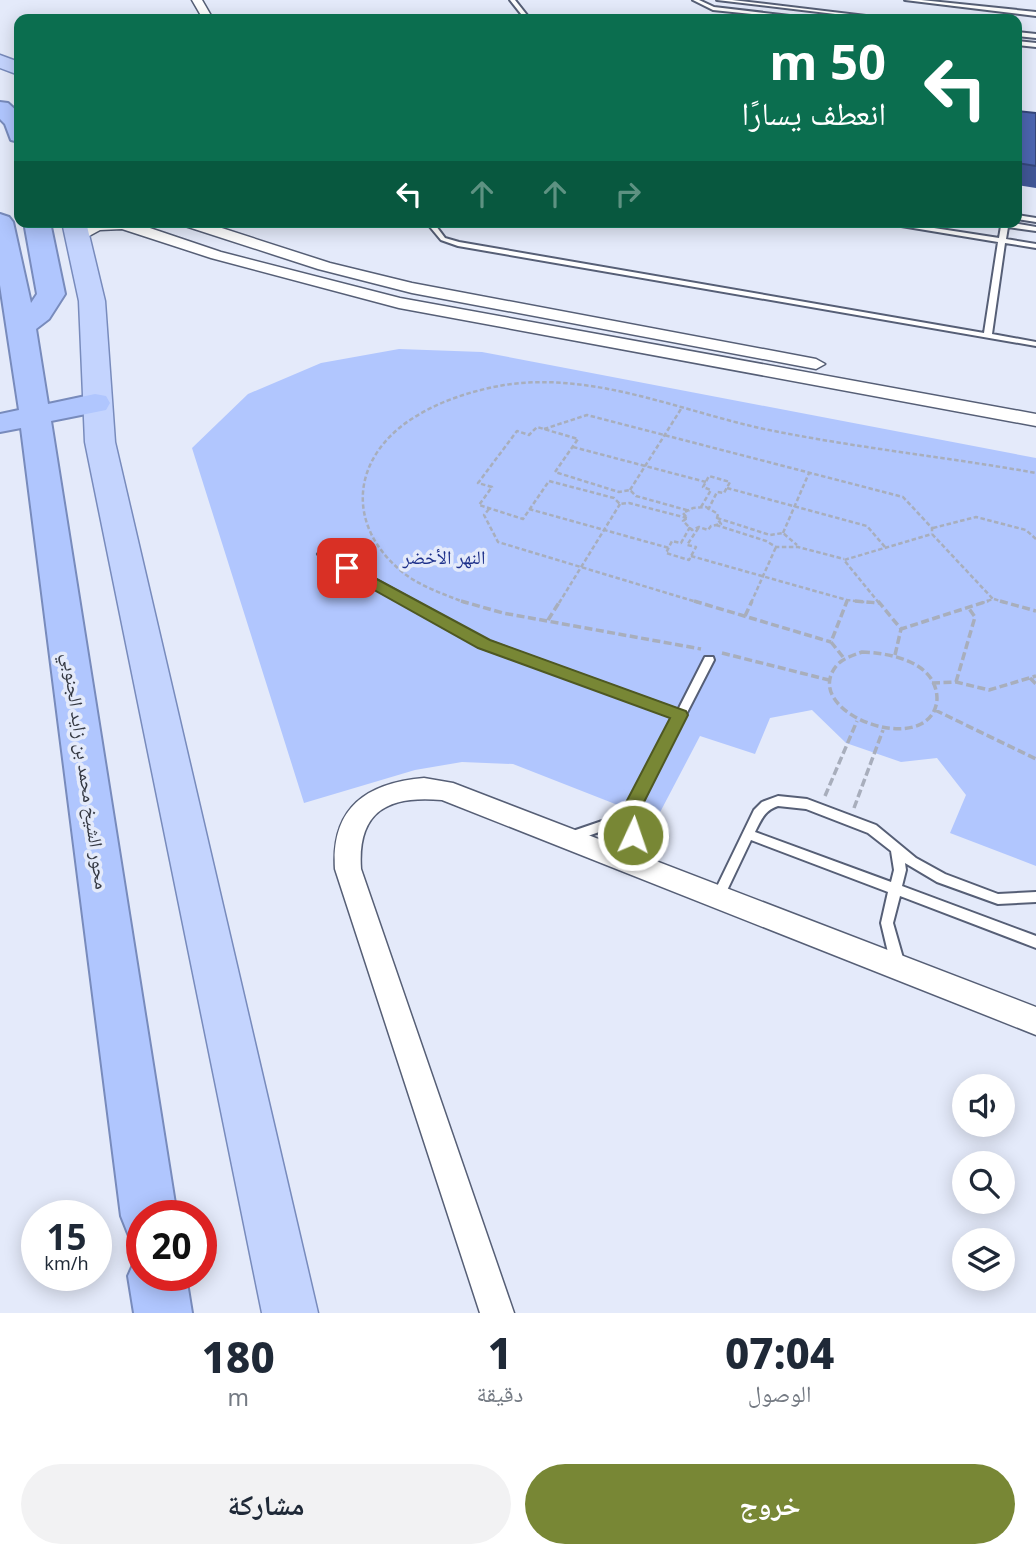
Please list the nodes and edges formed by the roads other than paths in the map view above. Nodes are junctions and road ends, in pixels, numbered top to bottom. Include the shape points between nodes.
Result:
1 (512, 0) edge
2 (695, 0) edge
3 (719, 0) edge
4 (907, 0) edge
5 (757, 13) joint
6 (524, 14) edge
7 (765, 14) edge
8 (844, 14) edge
9 (1036, 14) edge
10 (0, 108) edge
11 (14, 119) edge
12 (0, 222) edge
13 (38, 228) edge
14 (135, 228) edge
15 (206, 228) edge
16 (434, 228) edge
17 (919, 228) edge
18 (1004, 228) edge
19 (76, 230) edge
20 (1002, 241) junction
21 (1036, 246) edge
22 (13, 309) edge
23 (988, 335) junction
24 (1036, 344) edge
25 (95, 403) junction
26 (1036, 405) edge
27 (18, 419) edge
28 (1036, 420) edge
29 (323, 555) dead end
30 (711, 656) road end
31 (680, 715) junction
32 (630, 812) junction
33 (748, 834) junction
34 (564, 839) junction
35 (895, 846) junction
36 (642, 870) junction
37 (896, 889) junction
38 (1036, 897) edge
39 (717, 899) junction
40 (1036, 942) edge
41 (898, 965) junction
42 (1036, 1021) edge
43 (146, 1200) edge
44 (159, 1291) edge
45 (163, 1313) edge
46 (290, 1313) edge
47 (496, 1313) edge

1 - 6 lane
2 - 5 lane via 713,8
3 - 8 lane
4 - 9 lane
5 - 7 lane
10 - 11 highway
12 - 22 highway, محور الشيخ محمد بن زايد الجنوبي
13 - 22 highway via 51,294 39,313
14 - 28 street via 216,255 399,303
15 - 26 street via 412,288
16 - 23 lane via 443,239 458,244
17 - 20 lane
18 - 20 lane
19 - 25 main road via 94,326
20 - 21 lane
20 - 23 lane
22 - 27 highway, محور الشيخ محمد بن زايد الجنوبي
23 - 24 lane
25 - 27 highway
25 - 46 main road
27 - 43 highway, محور الشيخ محمد بن زايد الجنوبي
29 - 31 lane via 484,644
30 - 31 lane
31 - 32 lane
32 - 34 lane
32 - 36 lane
33 - 35 lane via 766,805 793,800 872,829
33 - 37 lane
33 - 39 lane
34 - 36 street
34 - 47 street via 427,787 392,792 376,800 352,823 347,838 348,869
35 - 37 lane via 900,865
35 - 38 lane via 925,870 998,899
36 - 39 street
37 - 40 lane
37 - 41 lane via 887,923
39 - 41 street
41 - 42 street
44 - 45 highway

